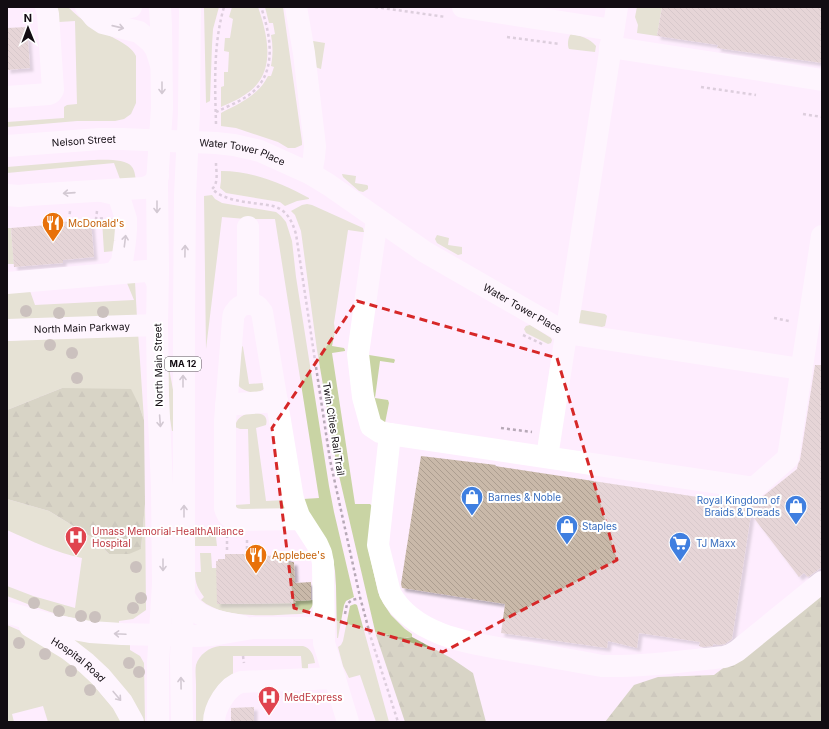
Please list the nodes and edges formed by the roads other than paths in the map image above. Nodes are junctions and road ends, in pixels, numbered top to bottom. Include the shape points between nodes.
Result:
1 (46, 7) edge
2 (86, 7) edge
3 (101, 7) edge
4 (131, 7) edge
5 (160, 7) edge
6 (190, 7) edge
7 (296, 7) edge
8 (617, 7) edge
9 (457, 12) edge
10 (612, 39) junction
11 (161, 65) junction
12 (822, 80) edge
13 (7, 97) edge
14 (160, 140) junction
15 (188, 141) junction
16 (7, 146) edge
17 (311, 174) junction
18 (158, 176) junction
19 (102, 191) junction
20 (11, 197) edge
21 (377, 219) junction
22 (248, 227) dead end
23 (822, 236) edge
24 (7, 269) edge
25 (105, 274) junction
26 (158, 282) junction
27 (7, 283) edge
28 (248, 304) junction
29 (157, 325) junction
30 (7, 330) edge
31 (566, 334) junction
32 (802, 369) junction
33 (277, 401) junction
34 (226, 406) junction
35 (390, 434) junction
36 (547, 457) junction
37 (300, 519) junction
38 (822, 582) edge
39 (184, 595) junction
40 (8, 612) edge
41 (253, 628) junction
42 (324, 628) junction
43 (159, 635) junction
44 (182, 636) junction
45 (335, 678) junction
46 (133, 722) edge
47 (158, 722) edge
48 (182, 722) edge
49 (214, 722) edge
50 (348, 722) edge

1 - 13 main road via 53,90 49,94
2 -> 11 main road via 103,23 139,32 156,49
3 - 4 main road via 116,10
5 - 11 main road, North Main Street / MA 12
6 - 15 main road, MA 12
7 - 17 main road via 315,146
8 - 10 main road, Water Tower Place
9 - 10 main road
10 - 12 main road via 760,70
10 - 31 main road, Water Tower Place
11 -> 14 main road, North Main Street / MA 12
14 - 15 main road, Nelson Street
14 - 16 main road, Nelson Street via 122,138
14 - 18 main road, North Main Street / MA 12
15 - 17 main road, Water Tower Place via 234,145 260,151
39 -> 15 main road, MA 12 via 185,194
17 - 21 main road, Water Tower Place
18 - 19 main road via 147,187
18 -> 26 main road, North Main Street / MA 12
19 -> 20 main road
25 -> 19 main road via 115,272 122,262 126,219 116,194
21 - 31 main road, Water Tower Place via 425,252
21 - 35 main road via 358,354 363,397 371,426 380,432
22 - 28 main road
23 - 32 main road
24 - 25 main road via 74,264
25 - 26 main road via 146,271 153,274
25 - 27 main road
26 - 29 main road, North Main Street / MA 12
28 - 33 main road via 256,305 262,312
28 - 34 main road via 237,309 234,315
29 - 30 main road, North Main Parkway
29 -> 43 main road, North Main Street / MA 12 via 163,584
31 - 32 main road
31 - 36 main road
32 - 36 main road via 788,458 754,488
33 - 34 main road
33 - 37 main road via 293,499
34 - 37 main road via 227,515 240,520
35 - 36 main road
35 - 38 main road via 378,546 390,593 413,619 434,631 454,638 602,666 637,666 724,657 737,651
37 - 42 main road via 321,553
39 - 41 main road via 188,603 204,616
39 - 44 main road, MA 12
43 -> 40 main road, Hospital Road via 90,632 52,625
40 -> 46 main road, Hospital Road via 86,663 122,702
41 - 42 main road
41 - 44 main road, Hospital Road via 212,635
42 - 45 main road via 325,647
43 - 44 main road, Hospital Road
43 - 47 main road, North Main Street / MA 12
48 -> 44 main road, MA 12
45 - 49 main road via 238,683 232,686 218,705
45 - 50 main road

